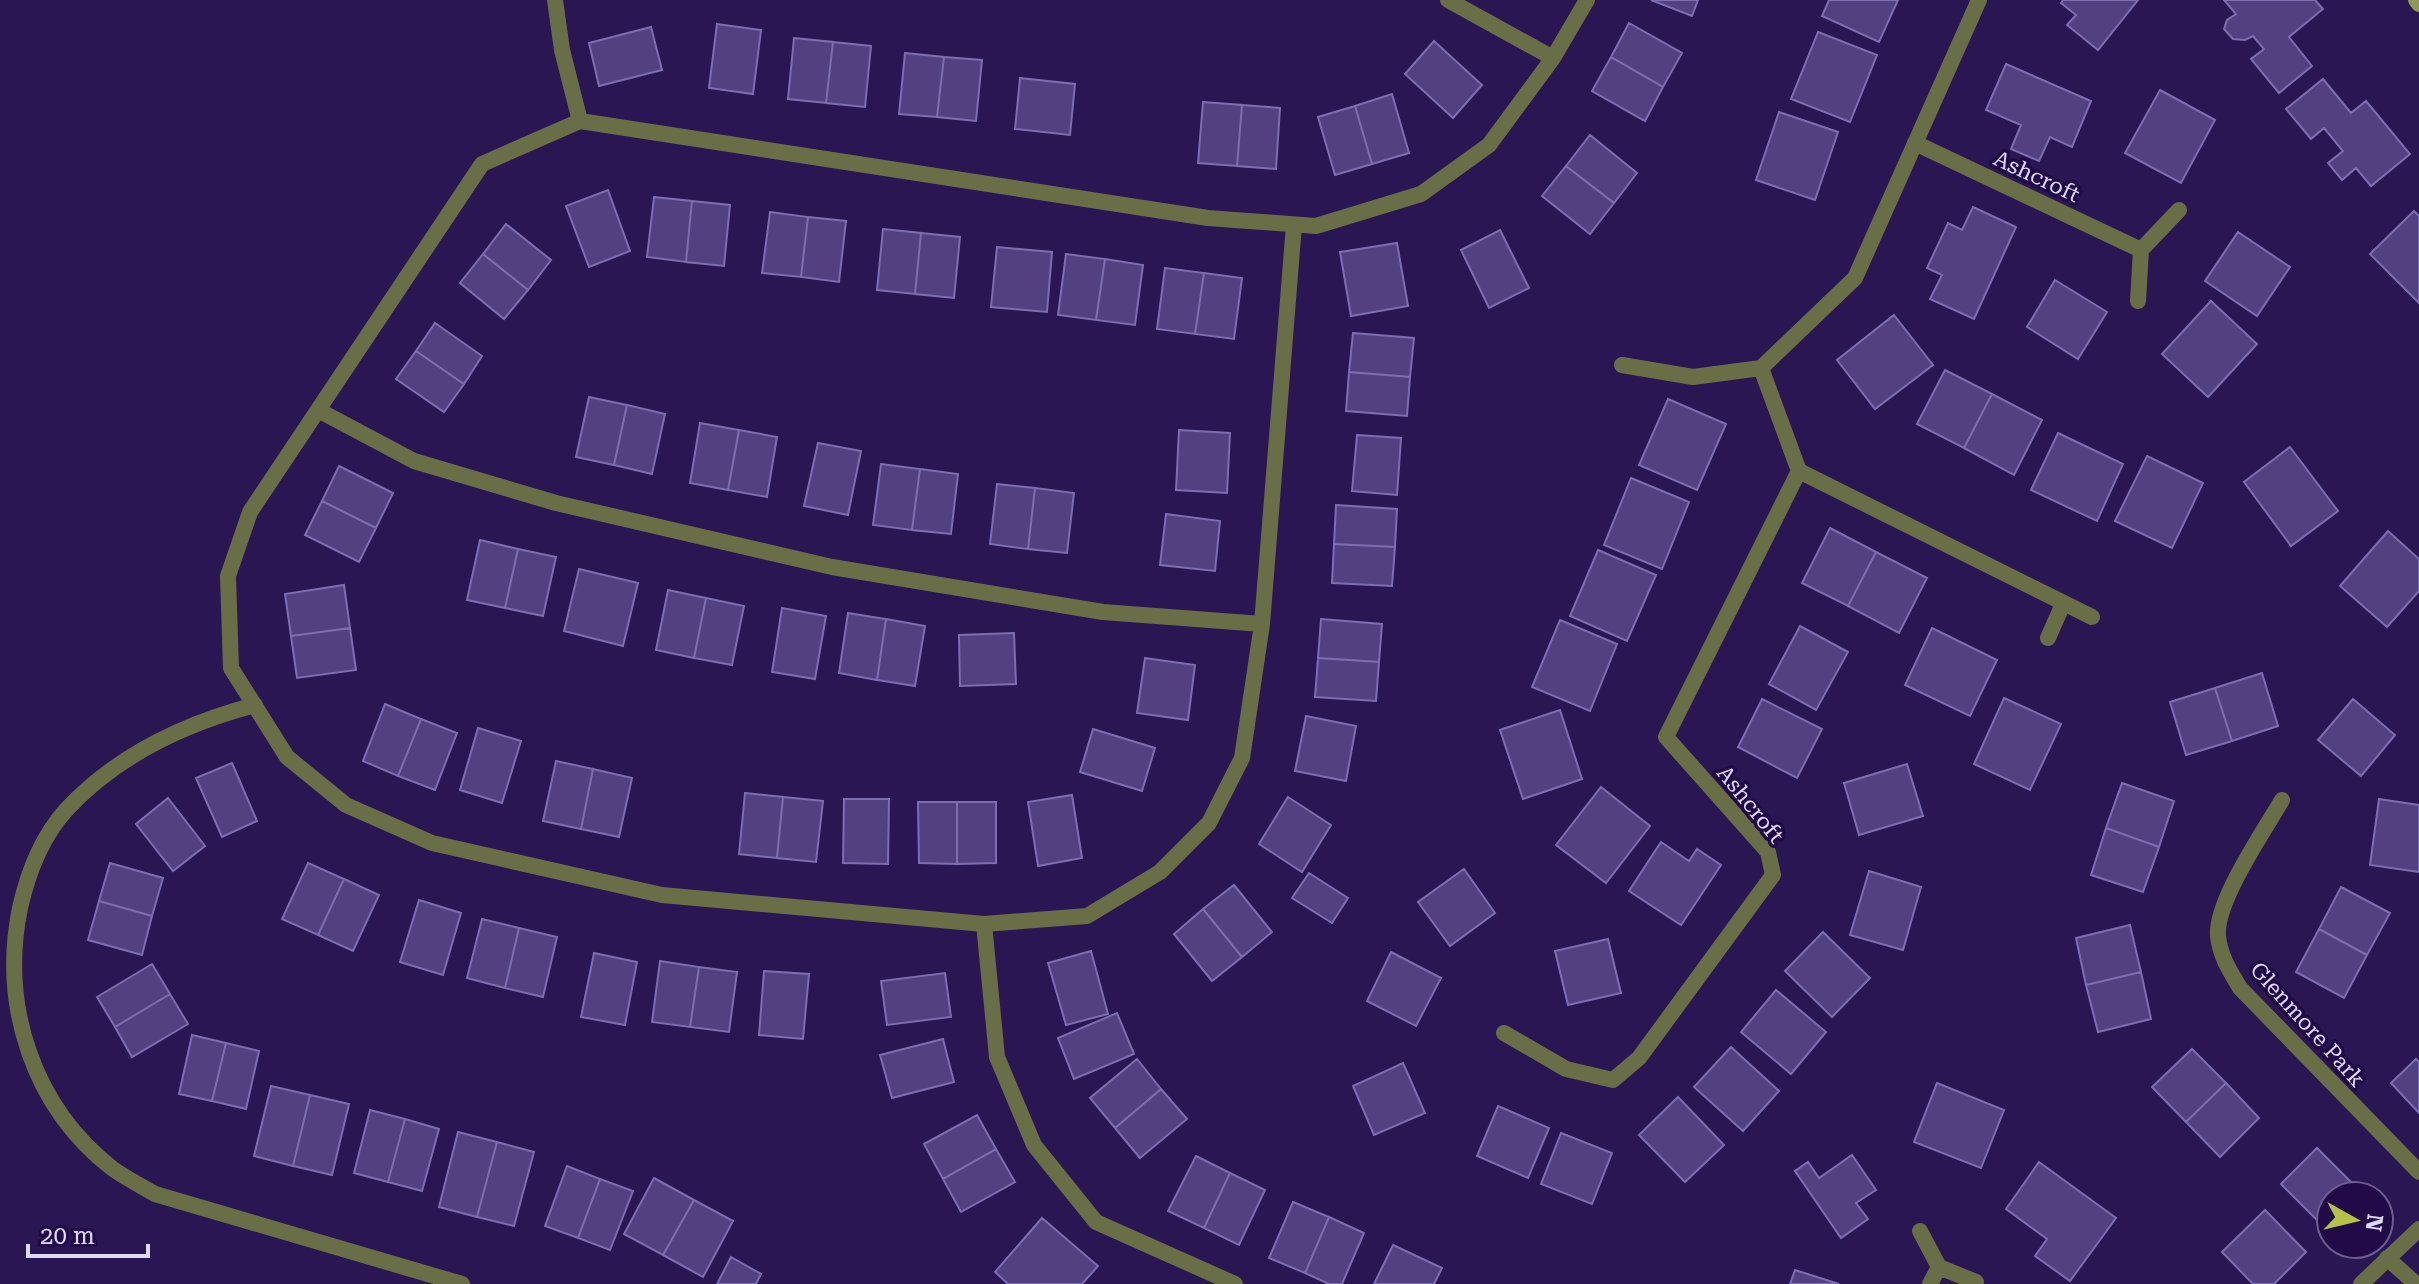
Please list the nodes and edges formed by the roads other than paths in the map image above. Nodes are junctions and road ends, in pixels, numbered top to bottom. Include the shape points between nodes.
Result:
1 (555, 0) edge
2 (1448, 0) edge
3 (1587, 0) edge
4 (1979, 0) edge
5 (1553, 58) junction
6 (580, 121) junction
7 (1915, 143) junction
8 (2179, 210) dead end
9 (1294, 225) junction
10 (2141, 250) junction
11 (2138, 301) dead end
12 (1622, 365) dead end
13 (1761, 368) junction
14 (318, 410) junction
15 (1799, 471) junction
16 (2063, 604) junction
17 (2092, 617) dead end
18 (1262, 624) junction
19 (2048, 638) dead end
20 (255, 705) junction
21 (2282, 800) dead end
22 (984, 924) junction
23 (1504, 1033) dead end
24 (2419, 1172) edge
25 (2419, 1229) edge
26 (1920, 1231) dead end
27 (2395, 1251) edge
28 (2385, 1260) edge
29 (2389, 1260) edge
30 (1939, 1267) junction
31 (1976, 1282) dead end
32 (462, 1284) edge
33 (1235, 1284) edge
34 (1930, 1284) edge
35 (2361, 1284) edge
36 (2416, 1284) edge

1 - 6 street
2 - 5 street
3 - 5 street
4 - 7 street
5 - 9 street via 1489,145 1421,194 1316,226
6 - 9 street via 1208,218
6 - 14 street via 482,164
7 - 10 street, Ashcroft
7 - 13 street via 1855,278
8 - 10 street
9 - 18 street
10 - 11 street
12 - 13 street via 1693,377
13 - 15 street
14 - 18 street via 414,461 556,503 832,567 1103,612
14 - 20 street via 250,512 228,576 231,668
15 - 16 street
15 - 23 street, Ashcroft via 1666,737 1768,852 1773,875 1639,1058 1613,1080 1566,1069
16 - 17 street
16 - 19 street
18 - 22 street via 1242,758 1209,823 1160,872 1087,916
20 - 22 street via 287,757 346,805 432,843 662,895
20 - 32 street via 160,738 113,768 66,810 42,842 16,929 13,980 22,1039 43,1086 78,1134 114,1169 155,1194
21 - 24 street, Glenmore Park via 2221,911 2222,956 2240,988
22 - 33 street via 997,1057 1034,1145 1096,1222
25 - 27 street
26 - 30 street
28 - 35 street
29 - 36 street
30 - 31 street
30 - 34 street

